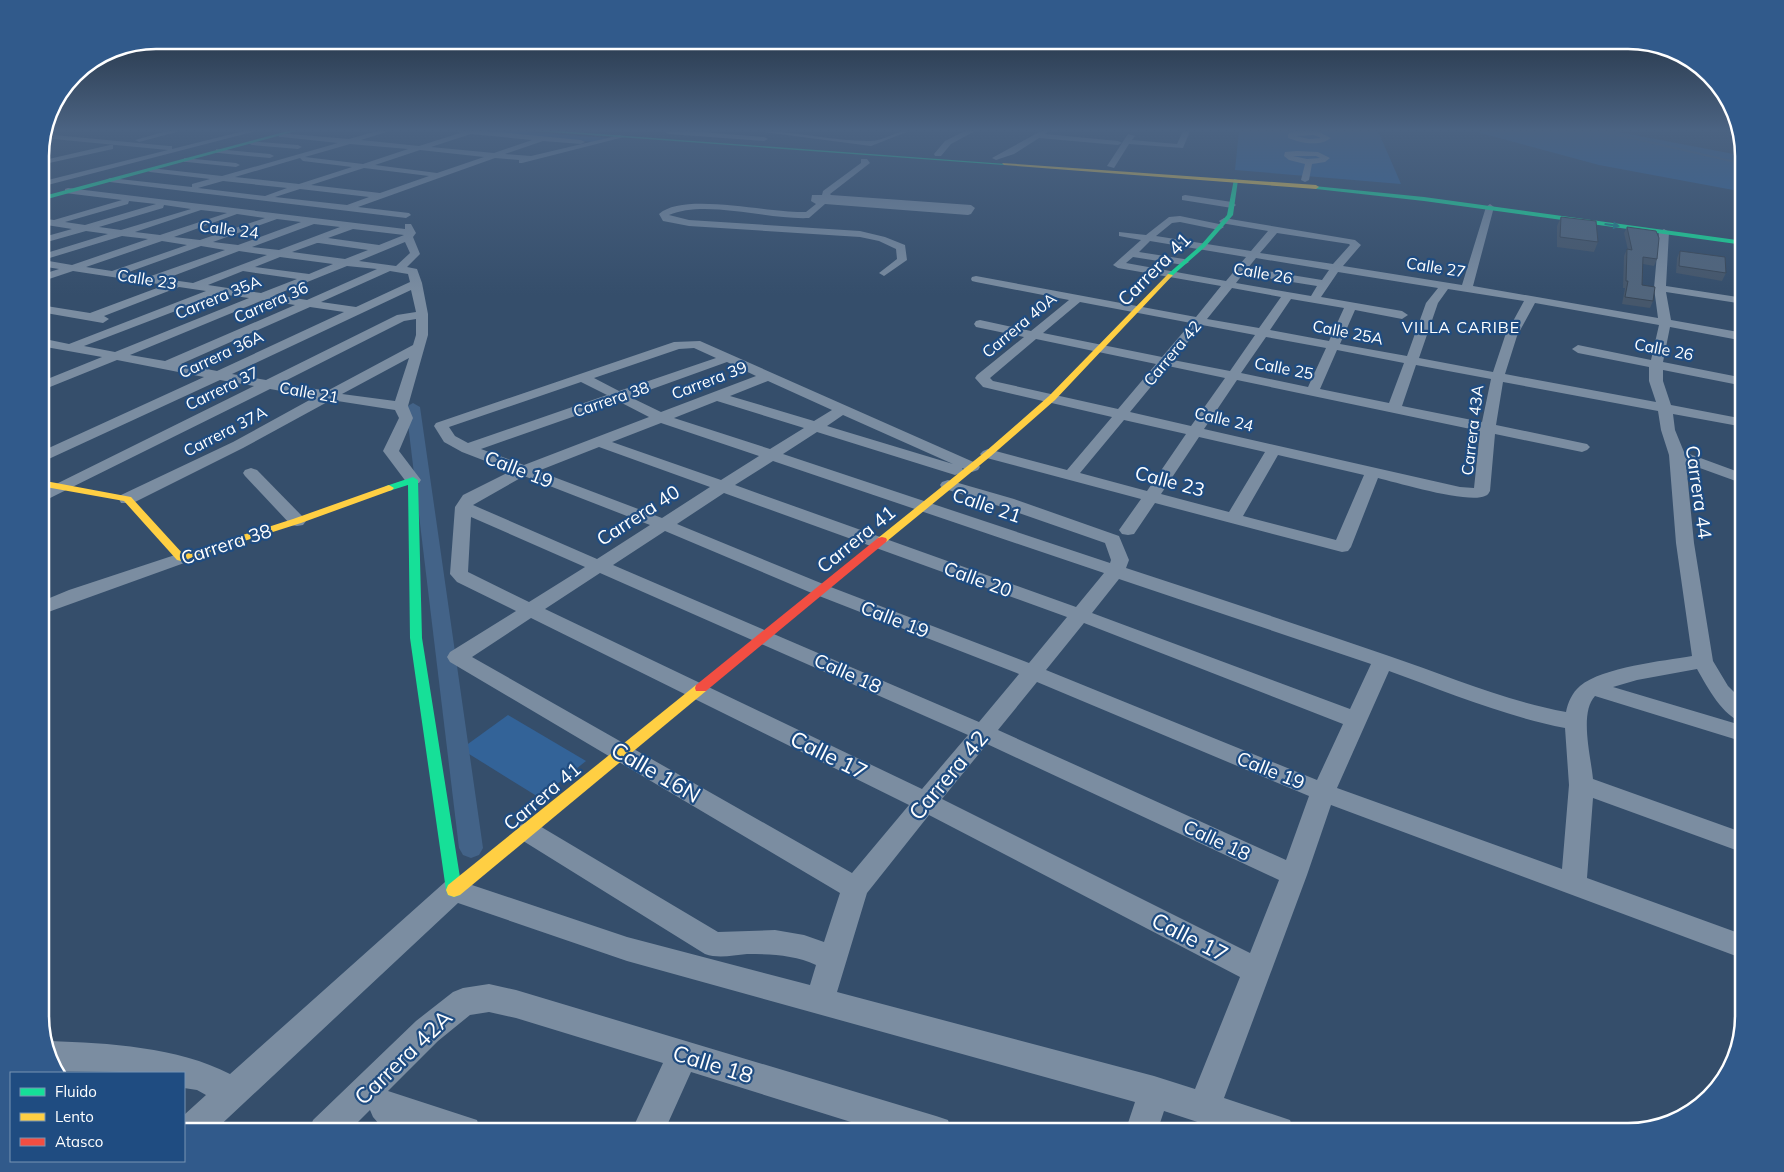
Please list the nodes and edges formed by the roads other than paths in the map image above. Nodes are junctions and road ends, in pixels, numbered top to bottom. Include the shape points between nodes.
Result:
1 (90, 186) edge
2 (158, 186) edge
3 (197, 186) edge
4 (299, 186) joint
5 (415, 186) edge
6 (818, 186) dead end
7 (836, 186) edge
8 (1235, 186) edge
9 (1300, 186) edge
10 (1431, 186) edge
11 (186, 189) junction
12 (68, 192) junction
13 (49, 194) edge
14 (56, 195) junction
15 (102, 195) junction
16 (385, 195) junction
17 (49, 197) edge
18 (263, 198) junction
19 (1186, 198) dead end
20 (133, 199) junction
21 (826, 200) junction
22 (146, 201) junction
23 (75, 203) dead end
24 (168, 203) junction
25 (1537, 203) dead end
26 (802, 205) dead end
27 (895, 205) junction
28 (1232, 206) junction
29 (1490, 207) junction
30 (203, 208) junction
31 (347, 208) junction
32 (225, 210) junction
33 (239, 212) junction
34 (789, 214) junction
35 (406, 215) junction
36 (277, 216) junction
37 (312, 221) junction
38 (49, 222) edge
39 (52, 222) junction
40 (49, 223) edge
41 (1222, 224) junction
42 (353, 226) junction
43 (85, 228) junction
44 (1274, 230) junction
45 (1664, 232) junction
46 (121, 233) junction
47 (1122, 234) dead end
48 (409, 235) junction
49 (49, 238) edge
50 (161, 238) junction
51 (1150, 238) junction
52 (316, 239) junction
53 (199, 243) junction
54 (1735, 243) edge
55 (1203, 246) junction
56 (239, 248) junction
57 (381, 248) junction
58 (279, 254) junction
59 (1132, 254) junction
60 (1254, 254) junction
61 (49, 255) edge
62 (347, 262) junction
63 (1184, 262) junction
64 (49, 264) edge
65 (74, 268) junction
66 (241, 268) junction
67 (395, 268) junction
68 (1336, 268) junction
69 (1240, 270) junction
70 (884, 273) dead end
71 (112, 274) junction
72 (1170, 275) junction
73 (49, 276) edge
74 (309, 277) junction
75 (415, 277) junction
76 (976, 279) dead end
77 (1034, 279) dead end
78 (152, 280) junction
79 (179, 284) junction
80 (1325, 284) junction
81 (1229, 285) junction
82 (1446, 285) junction
83 (193, 286) junction
84 (1023, 288) junction
85 (1467, 288) junction
86 (1660, 288) junction
87 (218, 290) junction
88 (1288, 295) junction
89 (262, 297) junction
90 (1078, 298) junction
91 (1314, 299) junction
92 (1531, 299) junction
93 (1735, 300) edge
94 (1009, 301) dead end
95 (307, 304) junction
96 (1351, 306) junction
97 (1138, 309) junction
98 (49, 310) edge
99 (355, 311) junction
100 (422, 314) junction
101 (1402, 314) dead end
102 (90, 317) junction
103 (401, 318) junction
104 (1199, 321) junction
105 (1665, 323) junction
106 (132, 324) junction
107 (980, 324) dead end
108 (1262, 332) junction
109 (1034, 335) junction
110 (1735, 335) edge
111 (49, 344) edge
112 (1333, 346) junction
113 (70, 348) junction
114 (417, 348) junction
115 (1100, 349) junction
116 (1578, 349) dead end
117 (116, 356) junction
118 (727, 358) junction
119 (1411, 360) junction
120 (1165, 362) junction
121 (166, 366) junction
122 (1656, 366) junction
123 (218, 375) junction
124 (768, 376) junction
125 (1232, 376) junction
126 (1497, 376) junction
127 (582, 377) junction
128 (982, 378) joint
129 (1735, 380) edge
130 (49, 383) edge
131 (269, 385) junction
132 (1312, 392) junction
133 (330, 396) junction
134 (618, 396) junction
135 (717, 396) junction
136 (1052, 398) junction
137 (402, 406) junction
138 (1665, 408) junction
139 (843, 409) junction
140 (1394, 409) junction
141 (1122, 414) junction
142 (661, 418) junction
143 (1735, 421) edge
144 (814, 426) junction
145 (1487, 428) junction
146 (1195, 431) junction
147 (599, 442) junction
148 (1582, 447) dead end
149 (467, 449) junction
150 (1274, 449) junction
151 (49, 454) edge
152 (988, 454) junction
153 (770, 455) junction
154 (1677, 455) junction
155 (968, 470) junction
156 (523, 471) junction
157 (1373, 472) junction
158 (251, 473) dead end
159 (1070, 476) junction
160 (1735, 476) edge
161 (413, 480) junction
162 (49, 485) edge
163 (948, 485) junction
164 (721, 486) junction
165 (61, 488) junction
166 (1460, 492) joint
167 (49, 494) edge
168 (1150, 497) junction
169 (127, 499) junction
170 (924, 506) junction
171 (463, 507) junction
172 (1234, 519) junction
173 (297, 521) junction
174 (662, 524) junction
175 (1128, 530) dead end
176 (879, 543) junction
177 (181, 558) junction
178 (600, 564) junction
179 (1116, 571) junction
180 (821, 590) junction
181 (49, 606) edge
182 (528, 611) junction
183 (1080, 615) junction
184 (764, 637) junction
185 (457, 657) joint
186 (1383, 661) junction
187 (1703, 661) junction
188 (1033, 672) junction
189 (1593, 688) junction
190 (696, 692) junction
191 (1735, 706) edge
192 (1356, 720) junction
193 (1576, 722) junction
194 (1735, 731) edge
195 (983, 732) junction
196 (622, 752) junction
197 (1581, 784) junction
198 (1323, 792) junction
199 (926, 802) junction
200 (528, 832) junction
201 (1735, 840) edge
202 (1294, 875) junction
203 (1573, 884) junction
204 (855, 888) junction
205 (454, 890) junction
206 (1735, 943) edge
207 (832, 959) junction
208 (1257, 971) junction
209 (489, 998) joint
210 (819, 1002) junction
211 (683, 1055) junction
212 (57, 1056) edge
213 (182, 1072) edge
214 (185, 1073) edge
215 (232, 1092) junction
216 (1154, 1092) junction
217 (376, 1098) junction
218 (1204, 1108) junction
219 (199, 1123) edge
220 (338, 1123) edge
221 (400, 1123) edge
222 (441, 1123) edge
223 (650, 1123) edge
224 (906, 1123) edge
225 (1144, 1123) edge
226 (1250, 1123) edge

1 - 12 main road
2 - 11 street
3 - 11 street
4 - 16 street
4 - 18 street
5 - 16 street
6 - 21 street via 809,200
7 - 21 street via 826,193
8 - 28 main road, Carrera 41
9 - 29 main road
10 - 25 main road
11 - 18 street
11 - 22 street
12 - 14 main road
12 - 15 street
13 - 14 street
14 - 17 main road
15 - 20 street
15 - 23 street
16 - 31 street
16 - 35 street
18 - 31 street
18 - 32 street
19 - 28 street
20 - 22 street
20 - 39 street
21 - 27 street
21 - 34 street via 809,214
22 - 24 street
24 - 30 street
24 - 43 street
26 - 34 street
27 - 27 street via 968,212 971,208
28 - 41 main road, Carrera 41 via 1230,215
29 -> 45 main road
29 - 85 street
30 - 32 street
30 - 46 street
31 - 35 street
31 - 37 street
32 - 33 street
33 - 36 street
33 - 50 street
34 - 70 street via 701,207 680,208 664,214 666,219 688,223 860,234 882,239 900,247 902,254 902,260
35 - 48 street
36 - 37 street
36 - 53 street
37 - 42 street
37 - 56 street
38 - 39 street, Calle 24
39 - 40 street
39 - 43 street, Calle 24
41 - 44 street
41 - 51 street via 1169,220
41 - 55 main road, Carrera 41
42 - 48 street
42 - 52 street
43 - 46 street, Calle 24
43 - 49 street
44 - 60 street, Carrera 42
44 - 68 street via 1352,242 1356,245
45 - 54 main road
45 - 86 street, Carrera 44
46 - 50 street, Calle 24
46 - 61 street
47 - 51 street, Calle 27
48 - 57 street, Carrera 35A
48 - 67 street via 414,256
50 - 53 street, Calle 24
50 - 65 street
51 - 55 street, Calle 27
51 - 59 street
52 - 57 street
52 - 58 street
53 - 56 street, Calle 24
53 - 71 street
55 - 60 street, Calle 27
55 - 63 main road, Carrera 41
56 - 58 street, Calle 24
56 - 78 street
57 - 62 street, Carrera 35A
58 - 62 street, Calle 24
58 - 66 street
59 - 63 street
59 - 72 street, Calle 26 via 1118,265
60 - 68 street, Calle 27
60 - 69 street, Carrera 42
62 - 67 street, Calle 24
62 - 74 street, Carrera 35A
63 - 72 main road, Carrera 41
64 - 65 street, Calle 23
65 - 71 street, Calle 23
65 - 73 street
66 - 74 street
66 - 83 street
67 - 75 street, Calle 24
67 - 95 street, Carrera 36
68 - 80 street
68 - 82 street, Calle 27
69 - 80 street
69 - 81 street, Carrera 42
71 - 78 street, Calle 23
72 - 81 street, Calle 26
72 - 97 main road, Carrera 41
74 - 89 street, Carrera 35A
75 - 99 street, Carrera 36A
75 - 100 street
76 - 84 street, Calle 25A
77 - 84 street
78 - 79 street, Calle 23
79 - 83 street, Calle 23
79 - 102 street
80 - 91 street
81 - 88 street, Calle 26
81 - 104 street, Carrera 42
82 - 85 street, Calle 27
82 - 119 street via 1432,303
83 - 87 street, Calle 23
84 - 90 street, Calle 25A
84 - 94 street
85 - 92 street, Calle 27
86 - 93 street
86 - 105 street, Carrera 44
87 - 89 street, Calle 23
87 - 106 street
88 - 91 street, Calle 26
88 - 108 street
89 - 95 street, Calle 23
89 - 117 street, Carrera 35A
90 - 97 street, Calle 25A
90 - 109 street, Carrera 40A
91 - 96 street, Calle 26
92 - 105 street, Calle 27
92 - 126 street, Carrera 43A
95 - 99 street, Calle 23
95 - 121 street, Carrera 36
96 - 101 street, Calle 26
96 - 112 street
97 - 104 street, Calle 25A
97 - 115 main road, Carrera 41
98 - 102 street
99 - 103 street, Calle 23
99 - 123 street, Carrera 36A
100 - 103 street, Carrera 37
100 - 114 street via 422,334
102 - 106 street
103 - 131 street, Carrera 37
104 - 108 street, Calle 25A
104 - 120 street, Carrera 42
105 - 110 street, Calle 27
105 - 122 street, Carrera 44
106 - 113 street
107 - 109 street, Calle 25
108 - 112 street, Calle 25A
108 - 125 street
109 - 115 street, Calle 25
109 - 128 street, Carrera 40A
111 - 113 street, Calle 21
112 - 119 street, Calle 25A
112 - 132 street
113 - 117 street, Calle 21
114 - 133 street, Carrera 37A
114 - 137 street
115 - 120 street, Calle 25
115 - 136 main road, Carrera 41
116 - 122 street, Calle 26
117 - 121 street, Calle 21
117 - 130 street, Carrera 35A
118 - 124 street
118 - 127 street via 701,345 678,345
118 - 134 street, Carrera 38
119 - 126 street, Calle 25A
119 - 140 street
120 - 125 street, Calle 25
120 - 141 street, Carrera 42
121 - 123 street, Calle 21
122 - 129 street, Calle 26
122 - 138 street, Carrera 44 via 1656,381
123 - 131 street, Calle 21
123 - 151 street, Carrera 36A
124 - 135 street, Carrera 39
124 - 139 street
125 - 132 street, Calle 25
125 - 146 street
126 - 138 street, Calle 25A
126 - 145 street, Carrera 43A
127 - 134 street, Calle 21
127 - 149 street via 442,424 449,439
128 - 136 street, Calle 24 via 988,384
131 - 133 street, Calle 21
131 - 165 street, Carrera 37
132 - 140 street, Calle 25
133 - 137 street, Calle 21
133 - 169 street, Carrera 37A
134 - 142 street, Calle 21
134 - 149 street, Carrera 38
135 - 142 street, Carrera 39
135 - 144 street
136 - 141 street, Calle 24
136 - 152 main road, Carrera 41
137 - 161 street via 406,418 391,451
138 - 143 street, Calle 25A
138 - 154 street, Carrera 44 via 1668,430
139 - 144 street, Carrera 40
139 - 155 street
140 - 145 street, Calle 25
141 - 146 street, Calle 24
141 - 159 street, Carrera 42
142 - 147 street, Carrera 39
142 - 153 street, Calle 21
144 - 153 street, Carrera 40
144 - 155 street
145 - 148 street, Calle 25
145 - 166 street, Carrera 43A via 1482,491
146 - 150 street, Calle 24
146 - 168 street
147 - 156 street, Carrera 39
147 - 164 street, Calle 20
149 - 156 street, Calle 19
150 - 157 street, Calle 24
150 - 172 street
152 - 155 main road, Carrera 41
152 - 159 street, Calle 23
153 - 164 street, Carrera 40
153 - 170 street, Calle 21
154 - 160 street
154 - 187 street, Carrera 44 via 1685,544
155 - 163 main road, Carrera 41
156 - 171 street via 469,499
156 - 174 street, Calle 19
157 - 166 street, Calle 24
157 - 172 street, Calle 23 via 1342,548
158 - 173 street
159 - 168 street, Calle 23
161 - 173 main road, Carrera 38
161 - 205 main road via 416,638
162 - 165 main road
163 - 170 main road, Carrera 41
163 - 179 street via 1113,540 1120,560
164 - 174 street, Carrera 40
164 - 176 street, Calle 20
165 - 167 street, Carrera 37
165 - 169 main road
168 - 172 street, Calle 23
168 - 175 street
169 - 177 main road
170 - 176 main road, Carrera 41
170 - 179 street, Calle 21
171 - 178 street, Calle 18
171 - 182 street, Calle 17 via 459,574
173 - 177 main road, Carrera 38
174 - 178 street, Carrera 40
174 - 180 street, Calle 19
176 - 180 main road, Carrera 41
176 - 183 street, Calle 20
177 - 181 street, Carrera 38
178 - 182 street, Carrera 40
178 - 184 street, Calle 18
179 - 183 street, Carrera 42
179 - 186 street, Calle 21
180 - 184 main road, Carrera 41
180 - 188 street, Calle 19
182 - 185 street, Carrera 40
182 - 190 street, Calle 17
183 - 188 street, Carrera 42
183 - 192 street, Calle 20
184 - 190 main road, Carrera 41
184 - 195 street, Calle 18
185 - 196 street, Calle 16N
186 - 192 street
186 - 193 street, Calle 21 via 1538,716
187 - 189 street via 1617,677
187 - 191 street, Carrera 44 via 1720,691
188 - 195 street, Carrera 42
188 - 198 street, Calle 19
189 - 193 street via 1581,698
189 - 194 street
190 - 196 main road, Carrera 41
190 - 199 street, Calle 17
192 - 198 street
193 - 197 street
195 - 199 street, Carrera 42
195 - 202 street, Calle 18
196 - 200 main road, Carrera 41
196 - 204 street, Calle 16N
197 - 201 street
197 - 203 street
198 - 202 street
198 - 203 street, Calle 19
199 - 204 street, Carrera 42
199 - 208 street, Calle 17
200 - 205 main road, Carrera 41
200 - 207 street via 715,945 747,941 787,942
202 - 208 street
203 - 206 street, Calle 19
204 - 207 street, Carrera 42
205 - 210 street via 627,949
205 - 215 street
207 - 210 street, Carrera 42
208 - 218 street
209 - 211 street, Calle 18
209 - 217 street, Carrera 42A via 462,1002 427,1031
210 - 216 street
211 - 223 street
211 - 224 street, Calle 18
212 - 213 street via 98,1058
214 - 215 street via 202,1076
215 - 219 street
216 - 218 street
216 - 225 street
217 - 220 street, Carrera 42A
217 - 221 street
217 - 222 street
218 - 226 street

